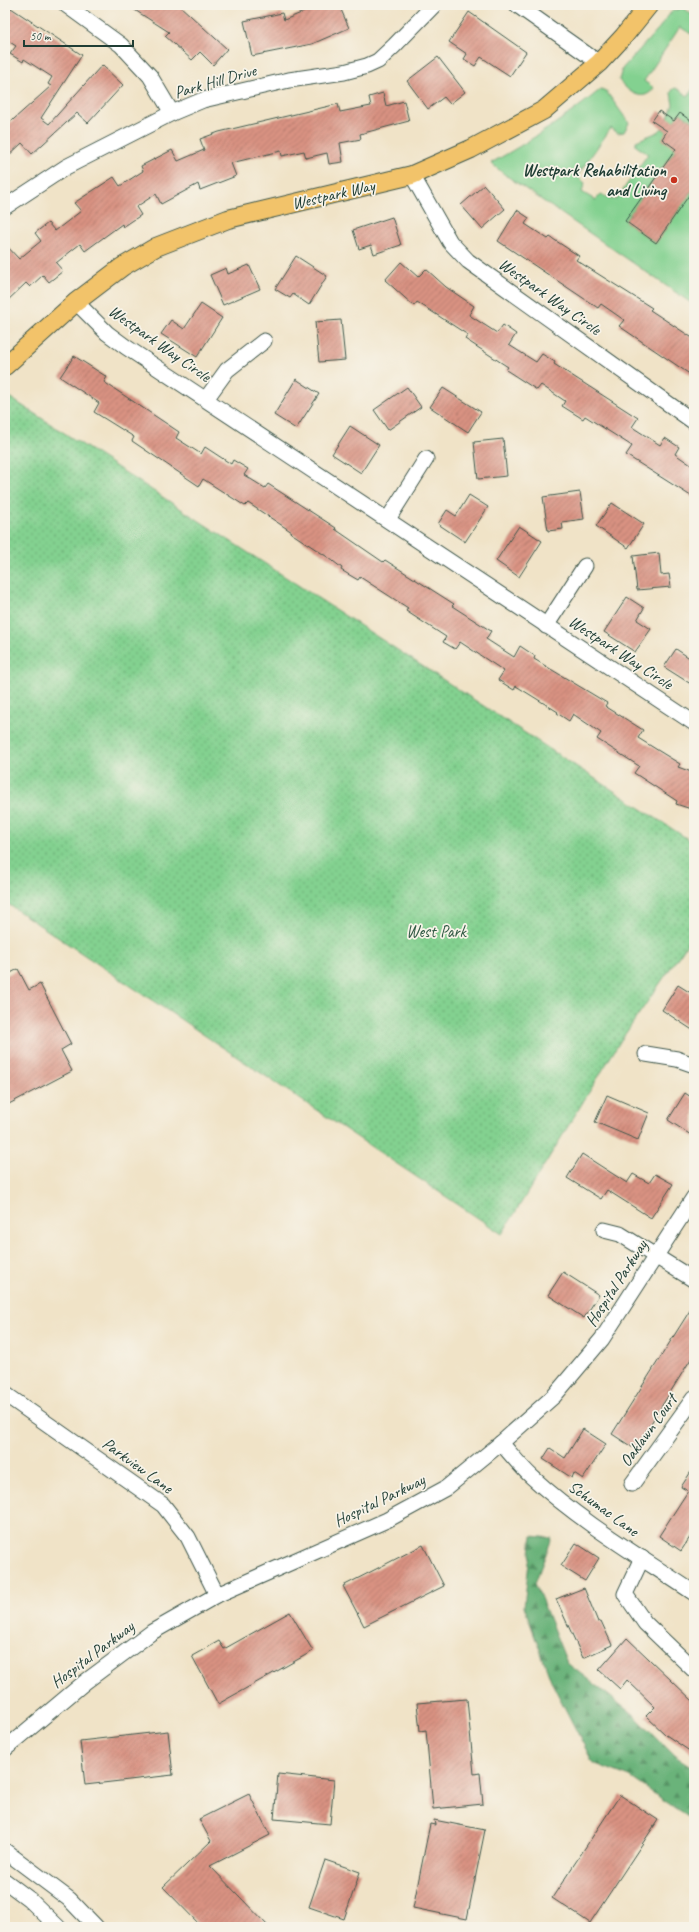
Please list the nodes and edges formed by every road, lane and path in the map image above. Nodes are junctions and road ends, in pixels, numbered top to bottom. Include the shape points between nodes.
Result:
1 (66, 5) edge
2 (434, 5) edge
3 (517, 5) edge
4 (649, 5) edge
5 (599, 63) junction
6 (172, 113) junction
7 (412, 175) junction
8 (5, 207) edge
9 (76, 302) junction
10 (264, 341) dead end
11 (5, 366) edge
12 (206, 399) junction
13 (694, 422) edge
14 (426, 459) dead end
15 (388, 519) junction
16 (585, 566) dead end
17 (546, 626) junction
18 (694, 723) edge
19 (646, 1054) dead end
20 (694, 1065) edge
21 (694, 1198) edge
22 (604, 1230) dead end
23 (656, 1256) junction
24 (694, 1280) edge
25 (5, 1394) edge
26 (694, 1398) edge
27 (501, 1443) junction
28 (632, 1484) dead end
29 (642, 1558) junction
30 (694, 1593) edge
31 (217, 1595) junction
32 (694, 1670) edge
33 (5, 1749) edge
34 (5, 1851) edge
35 (5, 1881) edge
36 (58, 1927) edge
37 (96, 1927) edge

1 - 6 street via 121,45 150,76
2 - 6 street, Park Hill Drive via 378,61 367,66 289,80 204,100
3 - 5 street
4 - 5 main road, Westpark Way
5 - 7 main road, Westpark Way via 544,110 471,149
6 - 8 street, Park Hill Drive via 66,167
7 - 9 main road, Westpark Way via 228,219 156,247 122,267
7 - 13 street, Westpark Way Circle via 450,242 468,261
9 - 11 main road, Westpark Way
9 - 12 street, Westpark Way Circle via 113,338
10 - 12 street, Westpark Way Circle via 227,370
12 - 15 street, Westpark Way Circle
14 - 15 street
15 - 17 street, Westpark Way Circle
16 - 17 street, Westpark Way Circle
17 - 18 street, Westpark Way Circle
19 - 20 street via 677,1059
21 - 23 street, Hospital Parkway
22 - 23 street via 620,1234
23 - 24 street
23 - 27 street, Hospital Parkway via 602,1339 554,1396
25 - 31 street, Parkview Lane via 163,1505 188,1537
26 - 28 street, Oaklawn Court
27 - 29 street, Schumac Lane via 532,1476 563,1502
27 - 31 street, Hospital Parkway via 446,1488 387,1520
29 - 30 street, Schumac Lane
29 - 32 street via 625,1594 645,1623
31 - 33 street, Hospital Parkway via 152,1632 85,1682
34 - 37 street via 50,1883
35 - 36 street via 29,1899

